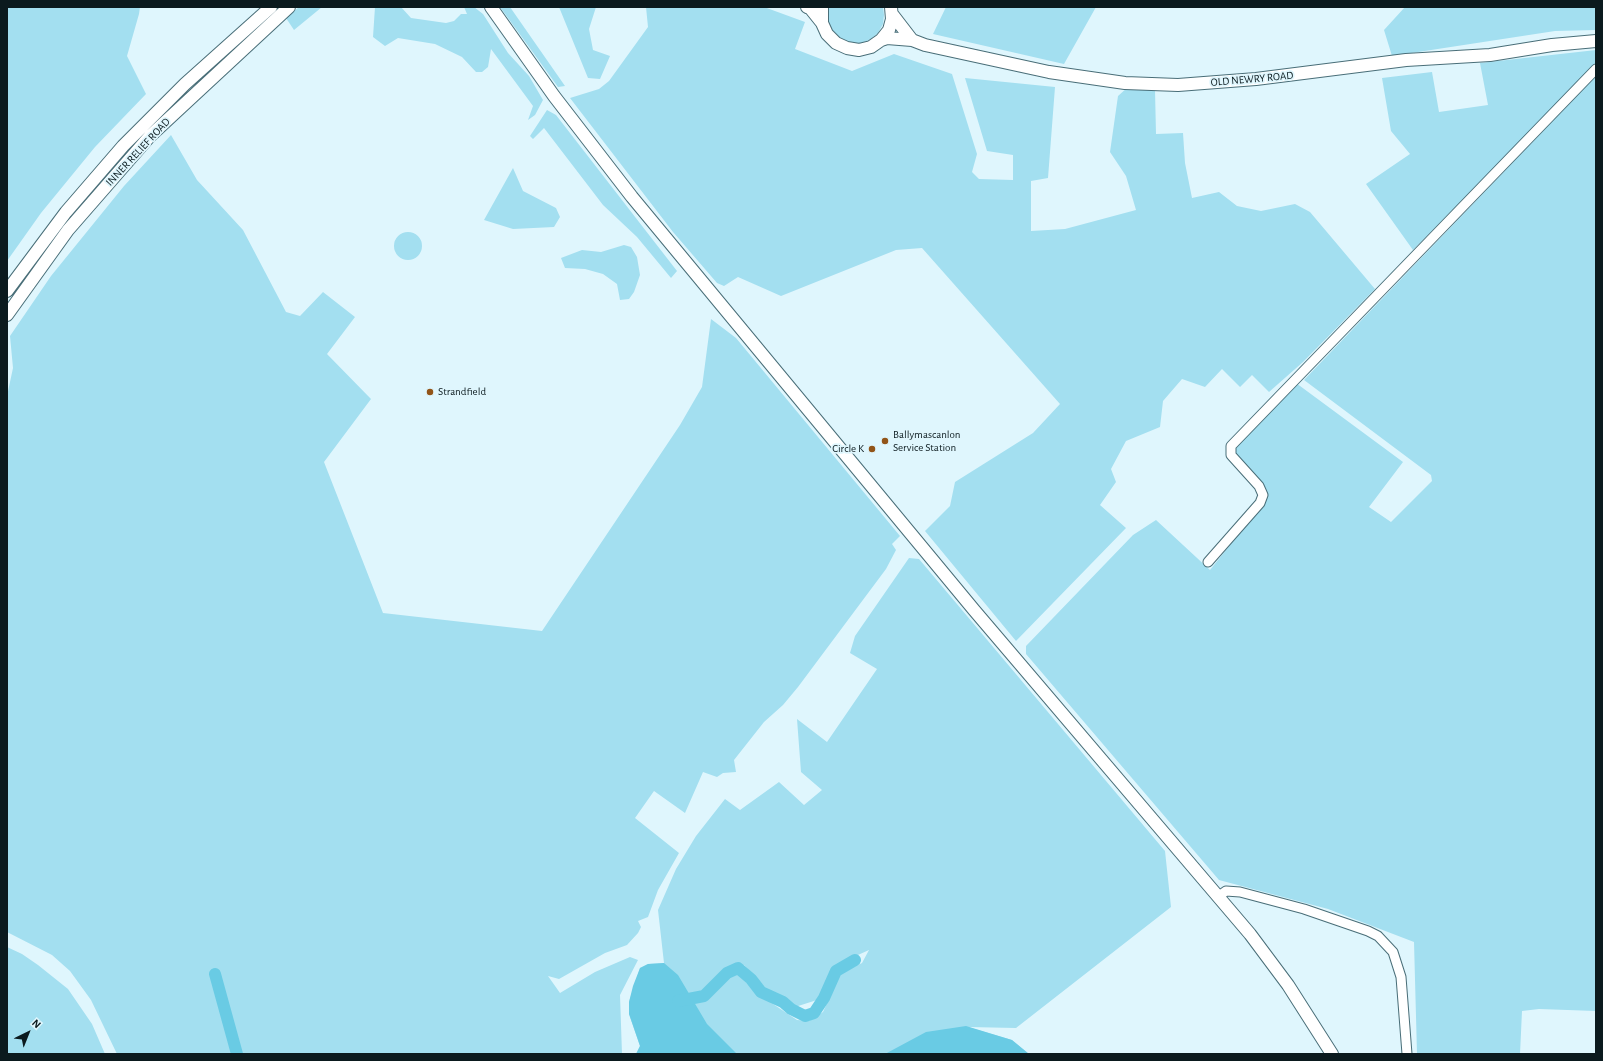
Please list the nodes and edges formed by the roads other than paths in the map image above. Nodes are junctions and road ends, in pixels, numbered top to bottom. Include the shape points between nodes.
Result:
1 (271, 7) edge
2 (289, 7) edge
3 (491, 7) edge
4 (809, 7) edge
5 (822, 7) edge
6 (892, 11) edge
7 (822, 23) junction
8 (881, 40) junction
9 (912, 40) junction
10 (1596, 41) edge
11 (1596, 69) edge
12 (7, 291) edge
13 (7, 315) edge
14 (1208, 562) dead end
15 (1219, 896) junction
16 (1332, 1054) edge
17 (1407, 1054) edge

1 - 12 main road, INNER RELIEF ROAD via 185,84 123,146 66,212
2 - 13 main road, INNER RELIEF ROAD via 150,136 68,230
3 - 15 main road via 554,96 632,197 979,616
4 - 7 main road
5 - 7 main road
6 - 8 main road via 889,30
6 - 9 main road
7 - 8 main road via 827,34 836,43 847,48 865,48
8 - 9 main road, OLD NEWRY ROAD
9 - 10 main road, OLD NEWRY ROAD via 1049,72 1125,82 1178,85 1256,79 1406,60 1490,55
11 - 14 street via 1231,446 1231,455 1260,486 1263,495 1260,503
15 - 16 main road via 1288,985
15 - 17 street via 1226,891 1240,892 1304,909 1378,936 1393,952 1401,977

